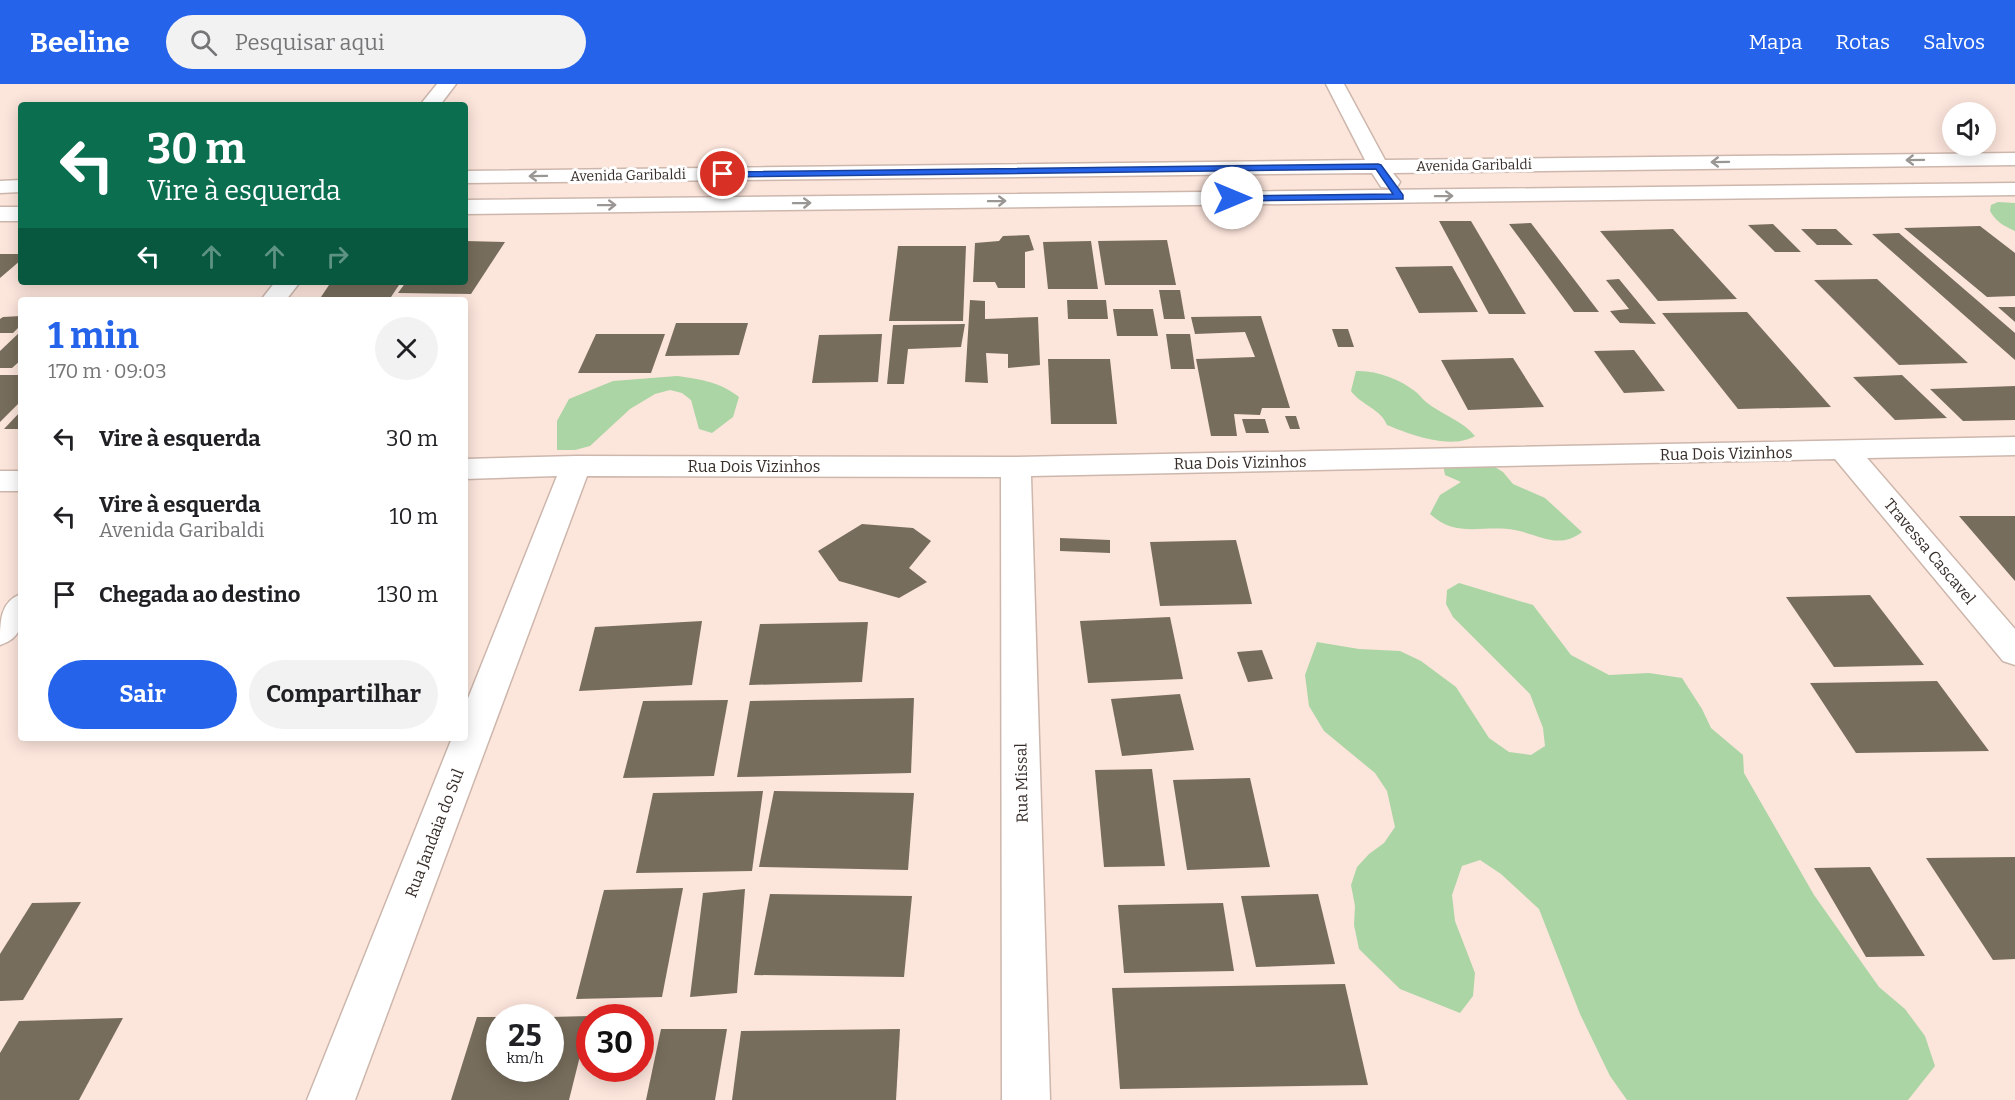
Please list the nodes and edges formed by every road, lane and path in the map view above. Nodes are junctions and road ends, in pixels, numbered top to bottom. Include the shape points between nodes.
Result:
1 (447, 84) edge
2 (1335, 84) edge
3 (432, 102) edge
4 (2015, 159) edge
5 (1378, 166) junction
6 (468, 177) edge
7 (18, 186) edge
8 (0, 187) edge
9 (2015, 189) edge
10 (1400, 197) junction
11 (468, 207) edge
12 (0, 214) edge
13 (18, 214) edge
14 (286, 285) edge
15 (276, 297) edge
16 (2015, 446) edge
17 (1844, 451) junction
18 (576, 466) junction
19 (1016, 467) junction
20 (468, 469) edge
21 (18, 481) edge
22 (0, 482) edge
23 (18, 610) edge
24 (0, 632) edge
25 (2015, 652) edge
26 (331, 1100) edge
27 (1026, 1100) edge

1 - 3 street
2 - 5 street
4 -> 5 street, Avenida Garibaldi
5 -> 6 street, Avenida Garibaldi
5 - 10 street
7 - 8 street
10 -> 9 street, Avenida Garibaldi
11 -> 10 street, Avenida Garibaldi
12 - 13 street
14 - 15 street
16 - 17 street, Rua Dois Vizinhos
17 - 19 street, Rua Dois Vizinhos
17 - 25 street, Travessa Cascavel
18 - 19 street, Rua Dois Vizinhos
18 - 20 street, Rua Dois Vizinhos
18 - 26 street, Rua Jandaia do Sul
19 - 27 street, Rua Missal
21 - 22 street
23 - 24 street

